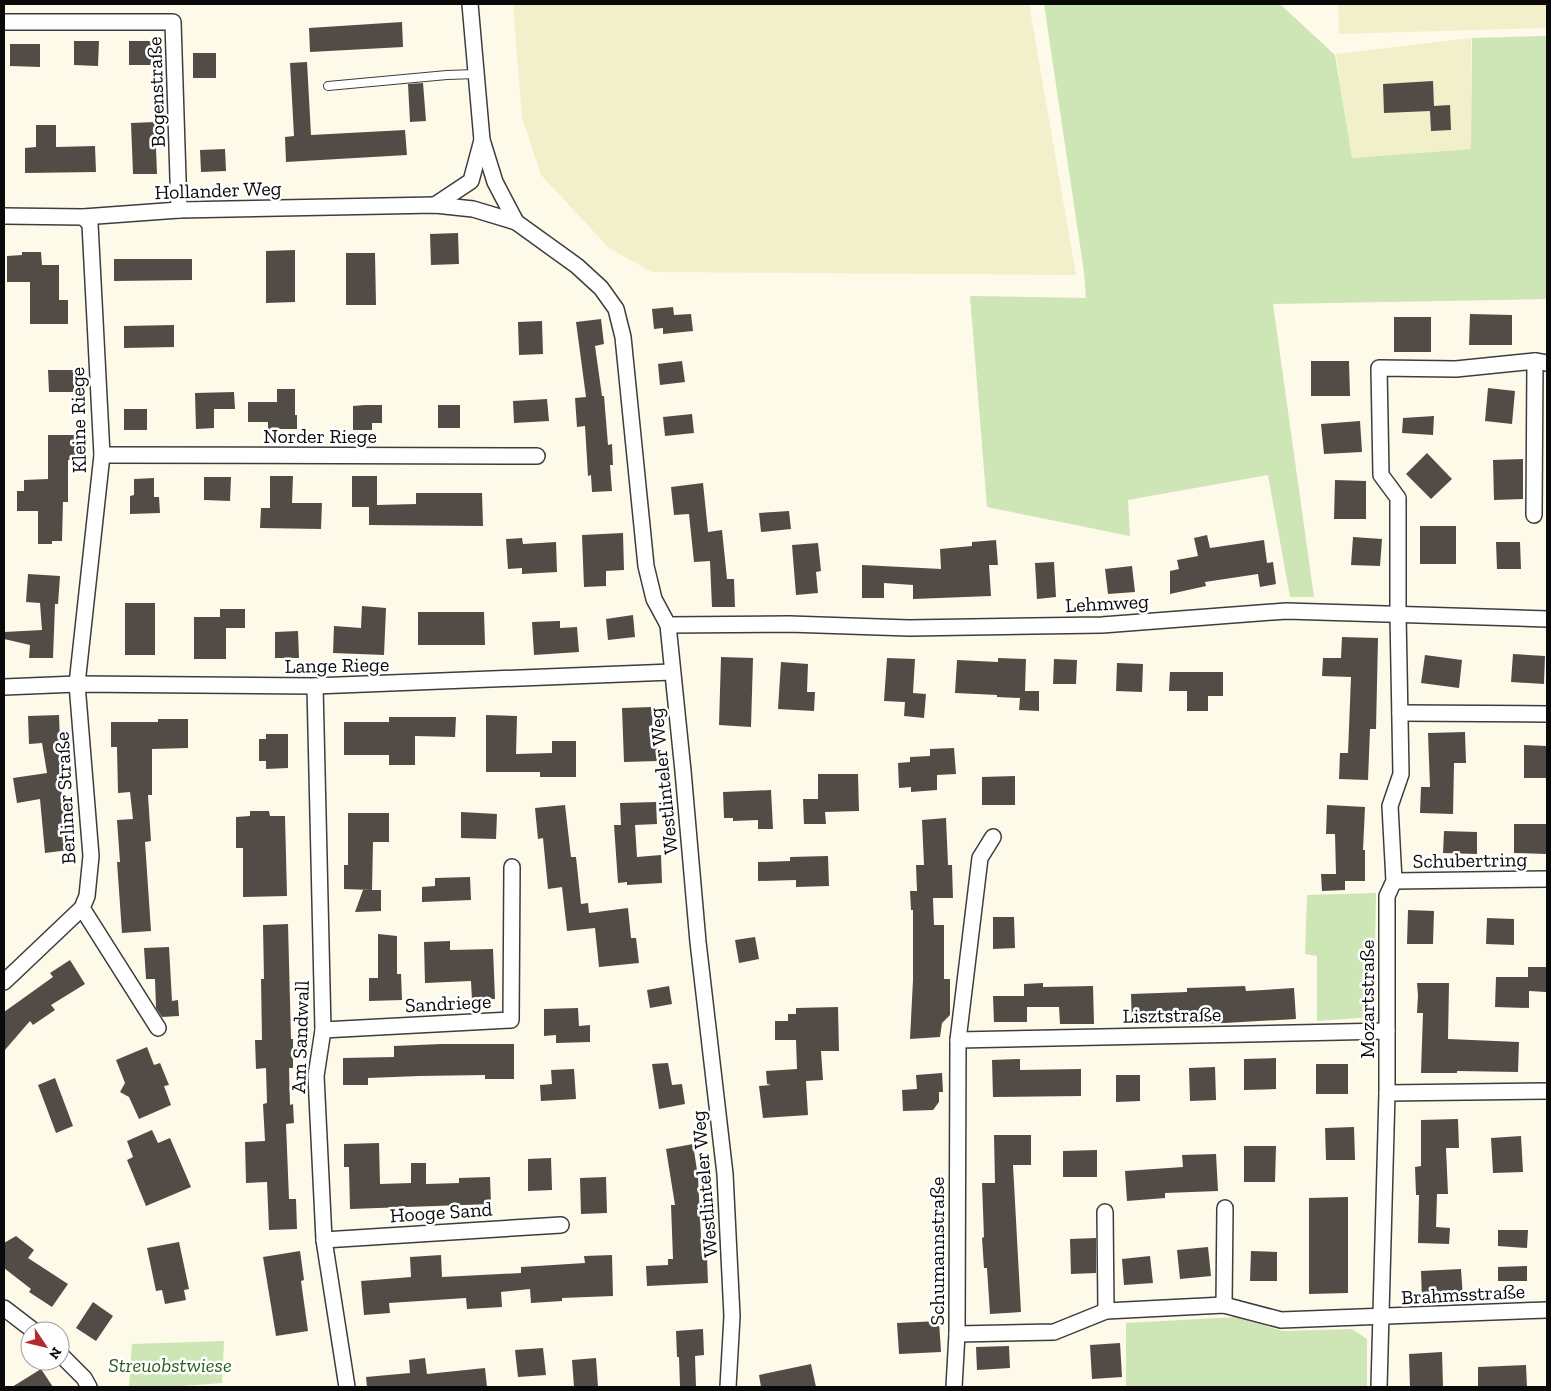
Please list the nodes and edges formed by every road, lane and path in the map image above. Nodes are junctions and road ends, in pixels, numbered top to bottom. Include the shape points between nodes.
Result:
1 (470, 4) edge
2 (4, 22) edge
3 (476, 74) junction
4 (328, 86) dead end
5 (482, 140) junction
6 (435, 205) junction
7 (180, 210) junction
8 (4, 216) edge
9 (83, 217) junction
10 (516, 222) junction
11 (1541, 362) edge
12 (102, 455) junction
13 (537, 456) dead end
14 (1534, 515) dead end
15 (1398, 614) junction
16 (1547, 619) edge
17 (668, 625) junction
18 (672, 672) junction
19 (78, 684) junction
20 (315, 686) junction
21 (4, 687) edge
22 (1400, 713) junction
23 (1547, 714) edge
24 (993, 837) dead end
25 (512, 867) dead end
26 (1547, 879) edge
27 (1394, 881) junction
28 (82, 908) junction
29 (4, 982) edge
30 (158, 1028) dead end
31 (323, 1030) junction
32 (1387, 1031) junction
33 (958, 1040) junction
34 (1547, 1091) edge
35 (1387, 1093) junction
36 (1225, 1208) dead end
37 (1105, 1212) dead end
38 (561, 1225) dead end
39 (324, 1240) junction
40 (1224, 1305) junction
41 (4, 1308) edge
42 (1547, 1310) edge
43 (1106, 1311) junction
44 (1380, 1318) junction
45 (21, 1321) edge
46 (956, 1334) junction
47 (70, 1364) edge
48 (89, 1387) edge
49 (347, 1387) edge
50 (728, 1387) edge
51 (954, 1387) edge
52 (1379, 1387) edge

1 - 3 street, Westlinteler Weg
2 - 7 street, Bogenstraße via 174,22
3 - 4 lane
3 - 5 street, Westlinteler Weg
5 - 6 street, Westlinteler Weg via 471,181
5 - 10 street, Westlinteler Weg via 495,182
6 - 7 street, Hollander Weg
6 - 10 street, Westlinteler Weg via 473,209
7 - 9 street, Hollander Weg
8 - 9 street, Hollander Weg
9 - 12 street, Kleine Riege via 90,224
10 - 17 street, Westlinteler Weg via 577,266 601,288 616,309 623,337 646,566 654,599
11 - 14 street
11 - 15 street, Mozartstraße via 1456,369 1379,368 1381,475 1398,498
12 - 13 street, Norder Riege
12 - 19 street, Kleine Riege
15 - 16 street, Lehmweg
15 - 17 street, Lehmweg via 1286,611 1102,625 908,628 789,624
15 - 22 street, Mozartstraße
17 - 18 street, Westlinteler Weg
18 - 20 street, Lange Riege
18 - 50 street, Westlinteler Weg via 698,942 726,1174 732,1316
19 - 20 street, Lange Riege
19 - 21 street, Lange Riege
19 - 28 street, Berliner Straße via 91,856 87,896
20 - 31 street, Am Sandwall
22 - 23 street
22 - 27 street, Mozartstraße via 1401,774 1390,806
24 - 33 street via 980,858
25 - 31 street, Sandriege via 511,1020
26 - 27 street, Schubertring
27 - 32 street, Mozartstraße via 1387,896
28 - 29 street
28 - 30 street
31 - 39 street, Am Sandwall via 316,1076
32 - 33 street, Lisztstraße
32 - 35 street, Mozartstraße
33 - 46 street, Schumannstraße
34 - 35 street
35 - 44 street, Mozartstraße
36 - 40 street
37 - 43 street
38 - 39 street, Hooge Sand
39 - 49 street, Am Sandwall
40 - 43 street, Brahmsstraße
40 - 44 street, Brahmsstraße via 1281,1320
41 - 45 street
42 - 44 street, Brahmsstraße
43 - 46 street, Brahmsstraße via 1054,1332
44 - 52 street, Mozartstraße
46 - 51 street, Schumannstraße
47 - 48 street

